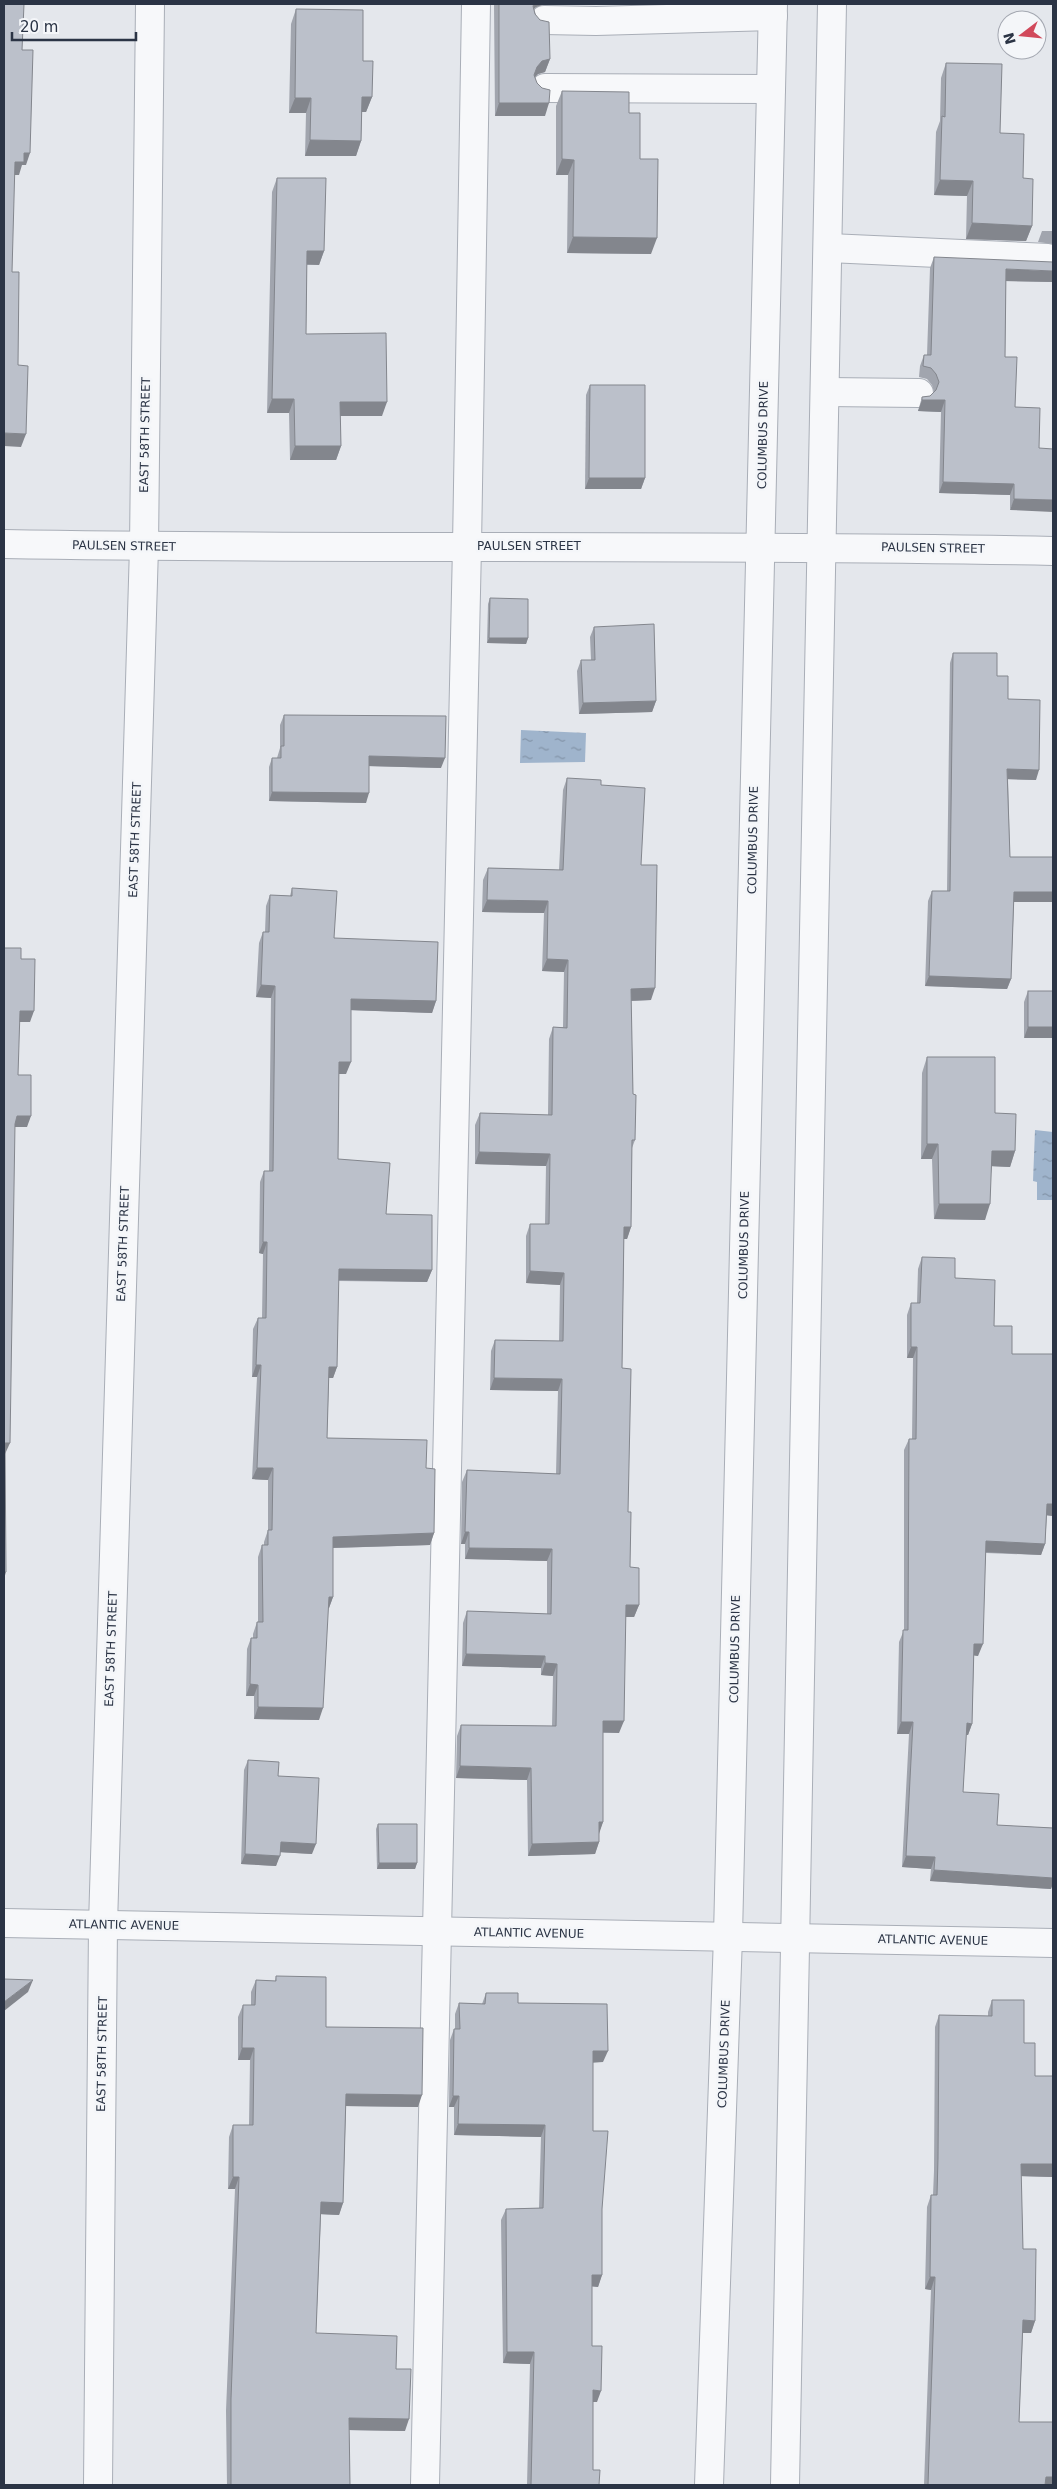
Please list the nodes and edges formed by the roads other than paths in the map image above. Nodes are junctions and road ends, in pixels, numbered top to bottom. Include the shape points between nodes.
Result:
1 (150, 4) edge
2 (476, 4) edge
3 (832, 4) edge
4 (773, 10) edge
5 (544, 20) edge
6 (545, 88) edge
7 (771, 89) junction
8 (829, 248) junction
9 (1048, 258) dead end
10 (826, 392) junction
11 (919, 393) dead end
12 (4, 544) edge
13 (467, 546) junction
14 (760, 546) junction
15 (824, 546) junction
16 (144, 547) junction
17 (1053, 551) edge
18 (4, 1923) edge
19 (103, 1925) junction
20 (436, 1931) junction
21 (728, 1936) junction
22 (792, 1938) junction
23 (1053, 1943) edge
24 (98, 2485) edge
25 (425, 2485) edge
26 (709, 2485) edge
27 (784, 2485) edge

1 - 16 street, EAST 58TH STREET
2 - 13 street
3 - 8 street
4 - 5 street via 596,22
4 - 7 street, COLUMBUS DRIVE
6 - 7 street
7 - 14 street, COLUMBUS DRIVE
8 - 9 street
8 - 10 street
10 - 11 street
10 - 15 street
12 - 16 street, PAULSEN STREET
13 - 14 street, PAULSEN STREET
13 - 16 street, PAULSEN STREET
13 - 20 street
14 - 15 street, PAULSEN STREET
14 - 21 street, COLUMBUS DRIVE
15 - 17 street, PAULSEN STREET
15 - 22 street
16 - 19 street, EAST 58TH STREET
18 - 19 street, ATLANTIC AVENUE
19 - 20 street, ATLANTIC AVENUE
19 - 24 street, EAST 58TH STREET
20 - 21 street, ATLANTIC AVENUE
20 - 25 street
21 - 22 street, ATLANTIC AVENUE
21 - 26 street, COLUMBUS DRIVE
22 - 23 street, ATLANTIC AVENUE
22 - 27 street

